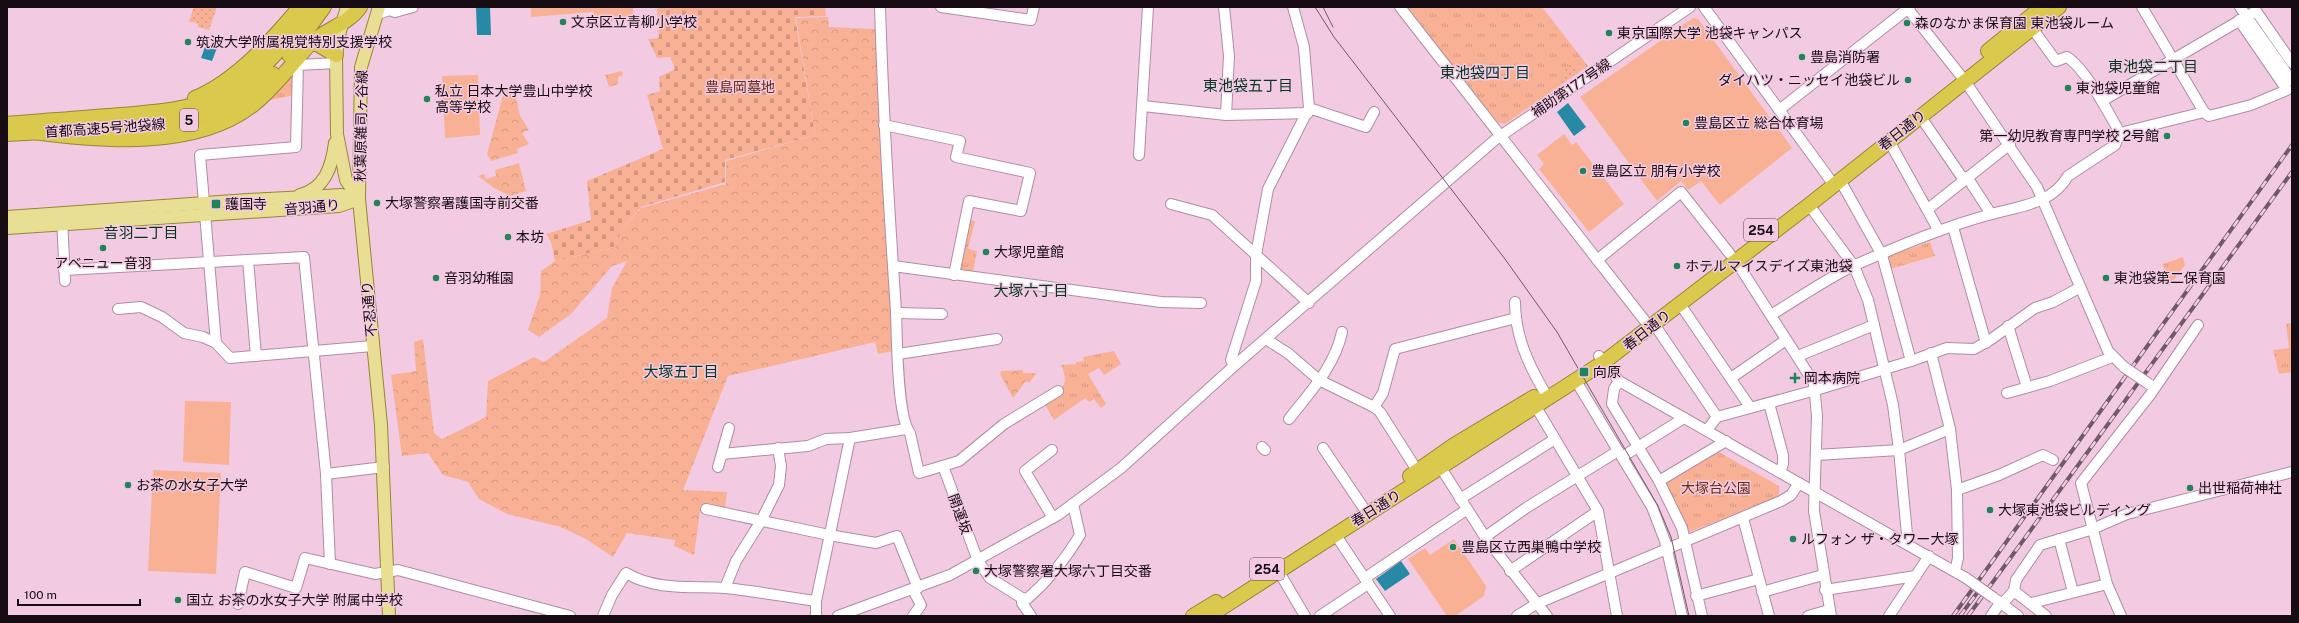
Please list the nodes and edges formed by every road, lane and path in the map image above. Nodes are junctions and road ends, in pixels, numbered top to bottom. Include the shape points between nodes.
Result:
1 (292, 7) edge
2 (300, 7) edge
3 (311, 7) edge
4 (324, 7) edge
5 (347, 7) edge
6 (360, 7) edge
7 (413, 7) edge
8 (880, 7) edge
9 (941, 7) edge
10 (1034, 7) edge
11 (1148, 7) edge
12 (1224, 7) edge
13 (1294, 7) edge
14 (1400, 7) edge
15 (1690, 7) edge
16 (1704, 7) edge
17 (1910, 7) edge
18 (2042, 7) edge
19 (2059, 7) edge
20 (2142, 7) edge
21 (2240, 7) edge
22 (378, 11) edge
23 (2251, 14) edge
24 (342, 23) junction
25 (2032, 28) junction
26 (274, 38) junction
27 (310, 44) junction
28 (336, 59) junction
29 (2173, 59) junction
30 (2287, 65) edge
31 (1962, 77) junction
32 (2292, 81) edge
33 (2102, 101) junction
34 (1143, 106) junction
35 (1779, 110) junction
36 (1308, 111) junction
37 (1374, 112) dead end
38 (2204, 112) junction
39 (1226, 115) junction
40 (1920, 116) junction
41 (89, 118) junction
42 (7, 124) edge
43 (884, 125) junction
44 (34, 132) junction
45 (2120, 133) junction
46 (7, 134) edge
47 (337, 134) junction
48 (1500, 137) junction
49 (1889, 141) junction
50 (2010, 144) junction
51 (1139, 155) dead end
52 (1965, 178) junction
53 (1834, 181) junction
54 (281, 198) junction
55 (359, 199) junction
56 (2043, 200) junction
57 (1171, 204) dead end
58 (1810, 205) junction
59 (206, 209) junction
60 (1928, 210) junction
61 (1991, 214) junction
62 (7, 217) edge
63 (62, 219) junction
64 (1953, 227) junction
65 (7, 228) edge
66 (1939, 231) junction
67 (1256, 255) junction
68 (1882, 255) junction
69 (1733, 257) junction
70 (248, 260) junction
71 (1596, 260) junction
72 (210, 262) junction
73 (893, 266) junction
74 (1854, 266) junction
75 (64, 270) junction
76 (954, 275) junction
77 (65, 281) dead end
78 (2080, 288) junction
79 (1515, 302) dead end
80 (1201, 303) dead end
81 (1309, 303) junction
82 (1680, 304) junction
83 (118, 309) dead end
84 (896, 313) junction
85 (942, 314) dead end
86 (1771, 315) junction
87 (1516, 318) junction
88 (1649, 322) junction
89 (1874, 325) junction
90 (2198, 325) dead end
91 (2008, 326) junction
92 (1342, 332) dead end
93 (997, 339) dead end
94 (1266, 339) junction
95 (1786, 340) junction
96 (216, 343) junction
97 (1986, 343) junction
98 (373, 346) junction
99 (313, 352) junction
100 (1931, 353) junction
101 (898, 354) junction
102 (256, 356) junction
103 (1798, 356) junction
104 (2114, 358) junction
105 (1601, 359) junction
106 (1911, 361) junction
107 (1234, 366) junction
108 (1886, 369) junction
109 (1731, 378) junction
110 (1319, 380) junction
111 (1576, 381) junction
112 (1619, 381) junction
113 (2152, 386) junction
114 (2028, 387) junction
115 (1058, 390) dead end
116 (1816, 390) junction
117 (1544, 391) junction
118 (2007, 393) dead end
119 (1769, 403) junction
120 (1374, 407) junction
121 (1536, 407) junction
122 (1750, 407) junction
123 (1717, 417) junction
124 (1684, 418) junction
125 (1289, 419) dead end
126 (729, 428) dead end
127 (906, 428) junction
128 (1950, 429) junction
129 (1707, 430) junction
130 (850, 438) junction
131 (1556, 439) junction
132 (1726, 441) junction
133 (1638, 446) junction
134 (778, 448) junction
135 (1323, 448) dead end
136 (1052, 450) dead end
137 (1899, 450) junction
138 (722, 454) junction
139 (1620, 454) junction
140 (1816, 455) junction
141 (2053, 460) dead end
142 (943, 466) junction
143 (384, 467) junction
144 (718, 467) dead end
145 (1441, 468) junction
146 (1780, 472) junction
147 (2292, 472) edge
148 (326, 474) junction
149 (1419, 475) junction
150 (1577, 475) junction
151 (1659, 481) junction
152 (1799, 483) junction
153 (1957, 490) junction
154 (1813, 491) junction
155 (1460, 499) junction
156 (1073, 504) junction
157 (1363, 507) junction
158 (706, 508) dead end
159 (1466, 510) junction
160 (1598, 511) junction
161 (1054, 518) junction
162 (1743, 518) junction
163 (760, 521) junction
164 (2093, 528) junction
165 (1335, 534) junction
166 (829, 535) junction
167 (1485, 537) junction
168 (2059, 539) junction
169 (1685, 541) junction
170 (1908, 545) junction
171 (1667, 550) junction
172 (1928, 556) junction
173 (978, 561) junction
174 (330, 564) junction
175 (1510, 570) junction
176 (387, 571) junction
177 (1955, 571) junction
178 (1279, 572) junction
179 (1609, 573) junction
180 (1823, 575) junction
181 (1916, 576) junction
182 (1759, 579) junction
183 (1367, 581) junction
184 (2107, 584) junction
185 (725, 588) junction
186 (915, 589) junction
187 (1825, 590) junction
188 (2014, 591) junction
189 (1762, 592) junction
190 (2073, 592) junction
191 (1696, 596) junction
192 (1022, 598) junction
193 (816, 601) junction
194 (1999, 602) junction
195 (2032, 603) junction
196 (238, 604) dead end
197 (1536, 604) junction
198 (1830, 613) edge
199 (1203, 614) edge
200 (389, 616) edge
201 (570, 616) edge
202 (603, 616) edge
203 (816, 616) edge
204 (838, 616) edge
205 (913, 616) edge
206 (1030, 616) edge
207 (1306, 616) edge
208 (1320, 616) edge
209 (1390, 616) edge
210 (1517, 616) edge
211 (1546, 616) edge
212 (1617, 616) edge
213 (1682, 616) edge
214 (1702, 616) edge
215 (1769, 616) edge
216 (1808, 616) edge
217 (1889, 616) edge
218 (1991, 616) edge
219 (2018, 616) edge
220 (2046, 616) edge
221 (2121, 616) edge

1 - 26 highway
2 - 26 highway
3 - 41 highway, 首都高速5号池袋線 / 5 via 266,64 244,83 222,95 201,104 175,110
4 - 44 highway, 首都高速5号池袋線 / 5 via 289,56 271,76 240,100 215,113 163,124
5 - 24 main road, 不忍通り
6 - 24 highway
7 - 22 street via 396,12
8 - 43 street
9 - 10 street via 1031,20
11 - 34 street
12 - 39 street via 1229,56
13 - 36 street via 1304,47
14 - 48 street
15 - 48 street, 補助第177号線
16 - 35 street
17 - 31 street
17 - 35 street
18 - 31 highway, 春日通り / 254
19 - 25 highway, 春日通り / 254
20 - 29 street
21 - 23 street
22 - 55 main road, 秋葉原雑司ヶ谷線 via 361,67
23 - 29 street
23 - 30 street
23 - 38 street via 2287,90 2209,116
24 - 27 highway
24 - 28 main road, 不忍通り
25 - 31 highway, 春日通り / 254
25 - 33 street via 2056,61 2067,57 2074,61
26 - 41 highway via 221,83 198,97 186,102
27 - 28 highway via 317,44
27 - 44 highway via 277,83 252,106 217,125 180,135 112,139 86,139
28 - 47 main road, 不忍通り
28 - 59 street via 298,65 296,147 200,155
29 - 33 street
29 - 38 street
30 - 32 street
31 - 40 highway, 春日通り / 254
31 - 50 street
31 - 53 highway, 春日通り / 254
33 - 45 street
34 - 39 street
34 - 51 street
35 - 53 street
36 - 37 street via 1366,127
36 - 39 street
36 - 67 street via 1268,189
38 - 45 street
40 - 49 highway, 春日通り / 254
40 - 52 street
41 - 42 highway, 首都高速5号池袋線 / 5
43 - 73 street
43 - 76 street via 960,141 956,157 1030,173 1021,212 969,201
44 - 46 highway, 首都高速5号池袋線 / 5
45 - 56 street via 2115,145 2068,176 2064,184
47 - 54 main road via 331,166 319,185 302,194
47 - 55 main road, 不忍通り via 346,180
48 - 71 street
48 - 81 street, 補助第177号線 via 1454,174
49 - 53 highway, 春日通り / 254
49 - 60 street
50 - 52 street
50 - 56 street
52 - 60 street
52 - 61 street
53 - 58 highway, 春日通り / 254
53 - 68 street
53 - 69 highway, 春日通り / 254
54 - 55 main road, 音羽通り via 342,195
54 - 59 main road, 音羽通り
55 - 59 main road, 音羽通り via 339,206
55 - 98 main road, 不忍通り
56 - 61 street
56 - 78 street
57 - 67 street via 1212,215
58 - 69 highway, 春日通り / 254
58 - 74 street
59 - 63 main road, 音羽通り
59 - 72 street
60 - 66 street
61 - 64 street
62 - 63 main road, 音羽通り
63 - 65 main road, 音羽通り
63 - 75 street
64 - 66 street
64 - 97 street
66 - 68 street
67 - 81 street
67 - 107 street via 1256,281 1231,360
68 - 74 street
68 - 106 street
69 - 71 street via 1681,192
69 - 82 highway, 春日通り / 254
69 - 86 street
69 - 88 highway, 春日通り / 254
70 - 72 street
70 - 99 street via 304,257
70 - 102 street
71 - 88 street
72 - 75 street
72 - 96 street
73 - 76 street
73 - 84 street
74 - 86 street
74 - 89 street via 1868,300
75 - 77 street
76 - 80 street via 1157,301
78 - 91 street via 2035,308
78 - 104 street
79 - 87 street
81 - 94 street, 補助第177号線
82 - 88 highway, 春日通り / 254
82 - 109 street
83 - 96 street via 141,307 184,333
84 - 85 street
84 - 101 street
86 - 95 street
87 - 117 street via 1524,354
87 - 120 street via 1395,349 1383,393
88 - 105 highway, 春日通り / 254
88 - 123 street
89 - 103 street
89 - 108 street
90 - 113 street
91 - 97 street
91 - 114 street
92 - 110 street via 1338,348
93 - 101 street
94 - 107 street, 補助第177号線
94 - 110 street via 1289,354
95 - 103 street
95 - 109 street
96 - 102 street via 230,358
97 - 100 street via 1974,349 1947,348
98 - 99 street
98 - 143 main road, 不忍通り
99 - 102 street
99 - 148 street
100 - 106 street
100 - 128 street
101 - 127 street
103 - 116 street
104 - 113 street, bridge
104 - 114 street
105 - 111 highway, 春日通り / 254
105 - 112 street
105 - 117 highway, 春日通り / 254
106 - 108 street
107 - 156 street, 補助第177号線 via 1121,468
108 - 116 street
108 - 137 street
109 - 122 street
110 - 120 street
110 - 125 street
111 - 121 highway, 春日通り / 254
111 - 139 street
112 - 124 street
112 - 133 street via 1614,389 1612,404
113 - 164 street via 2081,483
114 - 118 street
115 - 142 street via 1010,420 959,460
116 - 119 street
116 - 140 street
117 - 149 highway, 春日通り / 254 via 1459,442
119 - 122 street
119 - 146 street via 1783,455
120 - 149 street via 1380,412
121 - 131 street
121 - 145 highway, 春日通り / 254
122 - 123 street
123 - 129 street
124 - 129 street
124 - 133 street
126 - 138 street
127 - 130 street
127 - 142 street via 910,433 919,473
128 - 137 street
128 - 153 street
129 - 132 street
130 - 134 street via 826,439 808,446
130 - 166 street
131 - 150 street
131 - 155 street
132 - 146 street
132 - 151 street
133 - 139 street
133 - 151 street
134 - 138 street
134 - 163 street via 779,485
135 - 157 street
136 - 161 street via 1025,471
137 - 140 street
137 - 170 street
138 - 144 street
139 - 150 street
139 - 171 street via 1652,507 1661,526
140 - 154 street
141 - 153 street via 2043,455
142 - 173 street, 開運坂
143 - 148 street
143 - 176 main road, 不忍通り
145 - 149 highway, 春日通り / 254
145 - 155 street
146 - 152 street
147 - 164 street via 2127,514
148 - 174 street
149 - 157 highway, 春日通り / 254
149 - 165 highway, 春日通り / 254
150 - 160 street
150 - 167 street
151 - 169 street via 1682,528
152 - 154 street
152 - 162 street via 1788,498
153 - 177 street via 1958,558
154 - 170 street
154 - 180 street
155 - 159 street
156 - 161 street, 補助第177号線
156 - 192 street via 1080,535 1065,560 1050,578 1028,599
157 - 199 highway, 春日通り / 254
158 - 163 street
159 - 167 street
159 - 183 street
160 - 175 street
160 - 179 street
161 - 173 street, 補助第177号線
162 - 169 street
162 - 182 street
163 - 166 street
163 - 185 street via 736,561
164 - 168 street
164 - 184 street
165 - 178 highway, 春日通り / 254
165 - 183 street
166 - 186 street via 876,543 897,536
166 - 193 street
167 - 175 street
168 - 188 street via 2040,545 2016,580
168 - 190 street
169 - 171 street
169 - 191 street
170 - 172 street
171 - 179 street
171 - 213 street
172 - 177 street
172 - 181 street
173 - 186 street, 補助第177号線
173 - 192 street, 開運坂 via 990,578
174 - 176 street via 375,574
174 - 196 street via 305,558 296,588 245,572
175 - 197 street
176 - 200 main road, 不忍通り
176 - 201 street via 398,570
177 - 194 street, bridge
178 - 199 highway, 春日通り / 254
178 - 207 street
179 - 197 street
179 - 212 street
180 - 187 street
180 - 189 street
181 - 187 street
181 - 217 street
182 - 189 street
182 - 191 street
183 - 208 street
183 - 209 street
184 - 190 street
184 - 221 street
185 - 193 street
185 - 202 street via 680,588 626,573
186 - 204 street, 補助第177号線
186 - 205 street via 921,605
187 - 198 street
188 - 194 street
188 - 195 street
189 - 215 street
190 - 195 street
191 - 214 street
192 - 206 street
193 - 203 street
194 - 218 street
194 - 219 street
195 - 220 street
197 - 210 street
197 - 211 street
198 - 216 street

